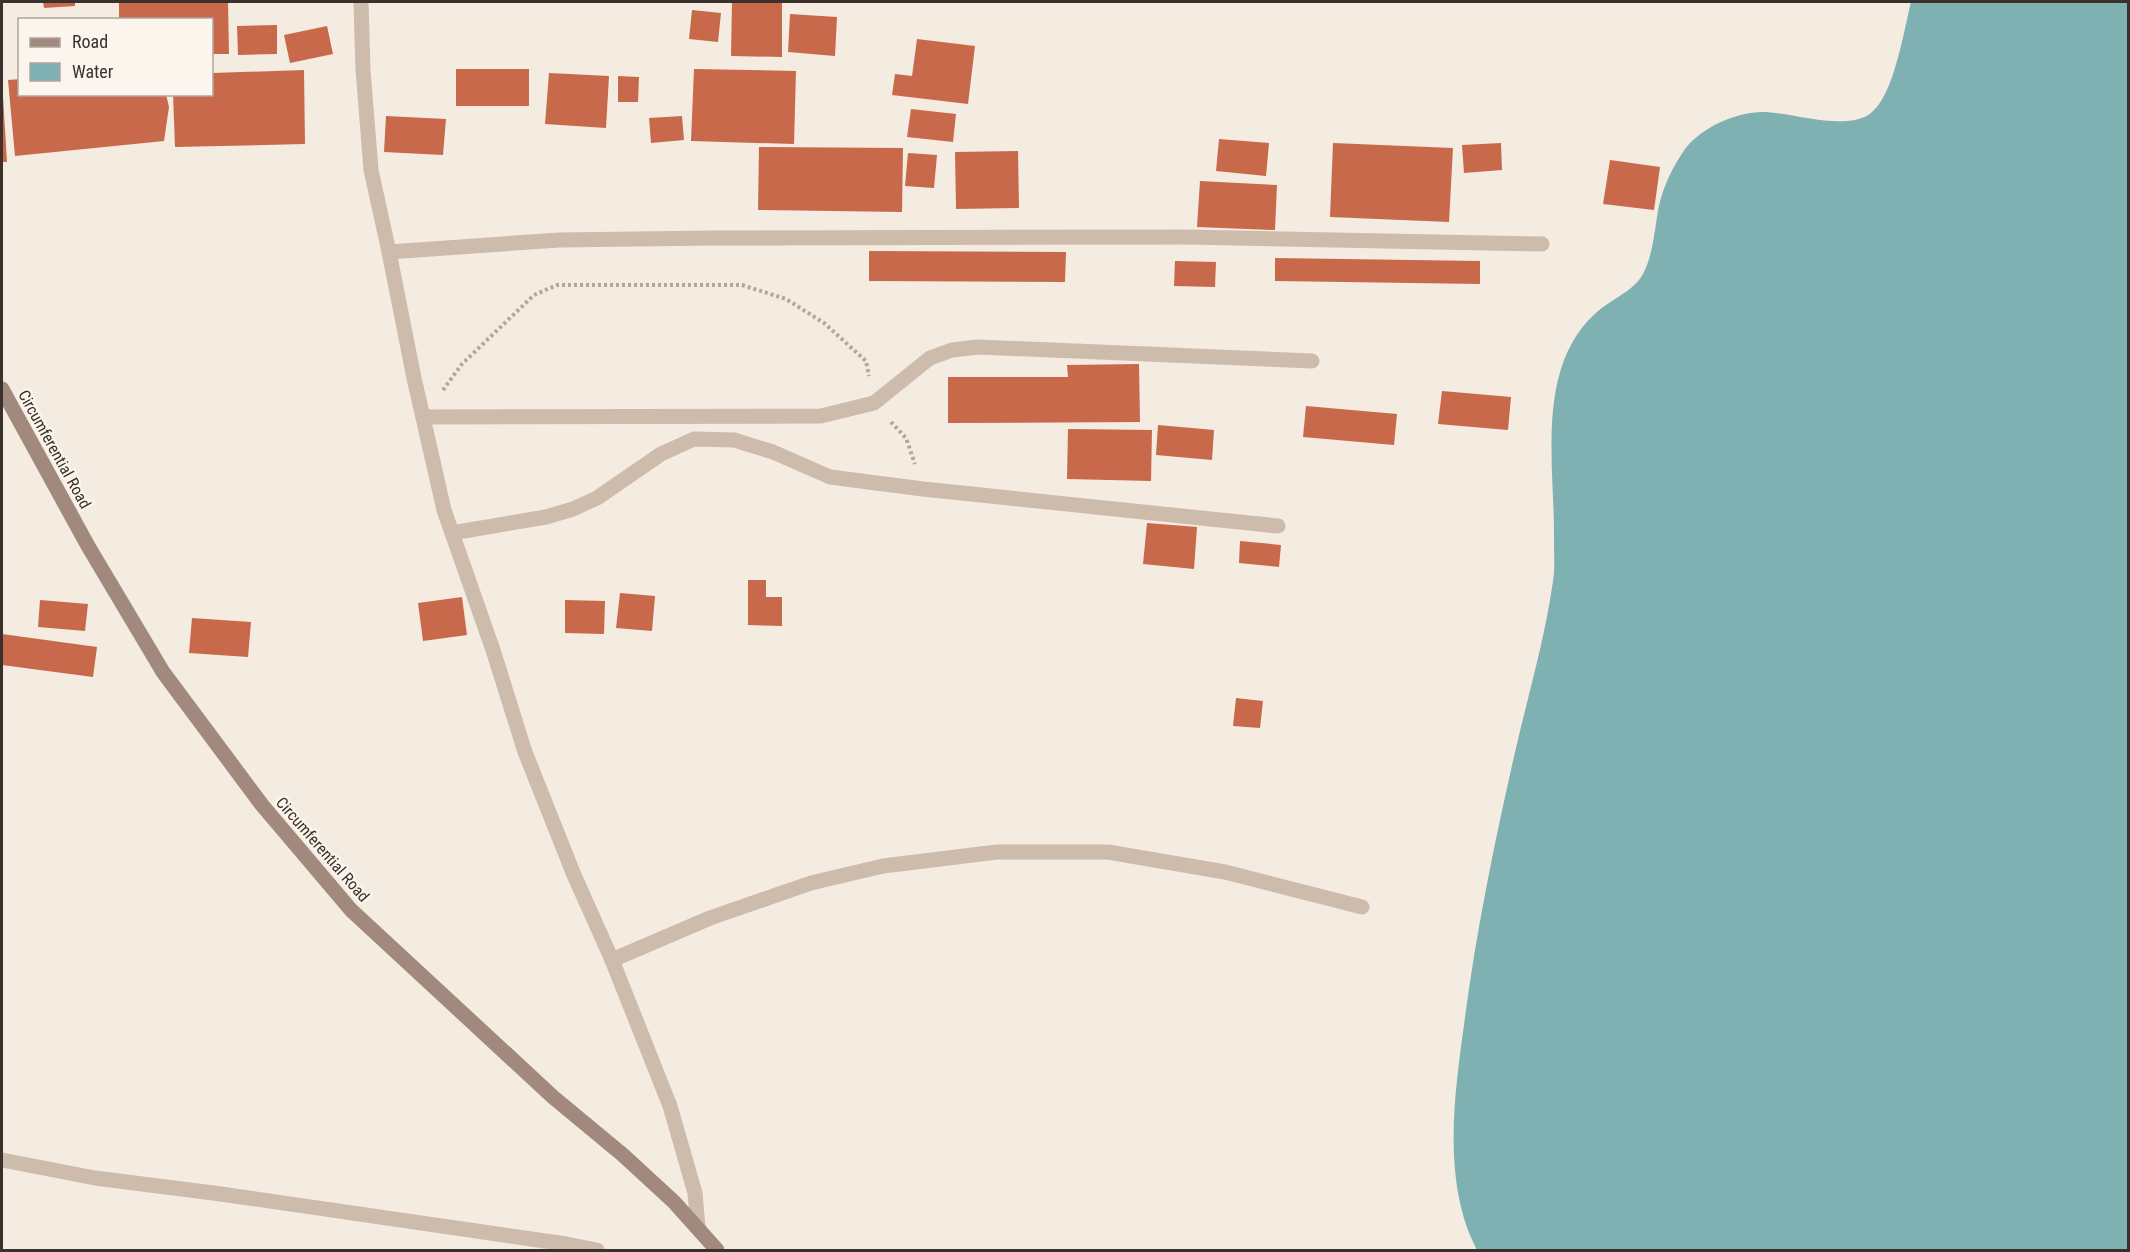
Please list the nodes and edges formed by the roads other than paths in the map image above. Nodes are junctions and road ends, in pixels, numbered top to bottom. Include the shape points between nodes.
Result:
1 (361, 2) edge
2 (1542, 244) dead end
3 (389, 252) junction
4 (1312, 361) dead end
5 (2, 389) edge
6 (423, 417) junction
7 (1278, 526) dead end
8 (452, 533) junction
9 (1362, 907) dead end
10 (612, 960) junction
11 (2, 1160) edge
12 (698, 1228) junction
13 (597, 1251) edge
14 (717, 1251) edge

1 - 3 street via 371,170
2 - 3 street via 1185,237 713,238 559,240
3 - 6 street
4 - 6 street via 978,347 930,358 874,403 822,416
5 - 12 main road, Circumferential Road via 163,672 269,813 351,910 553,1097 666,1194
6 - 8 street
7 - 8 street via 831,477 734,440 694,439 661,454 597,498 573,509
8 - 10 street via 525,752
9 - 10 street via 1225,872 1108,852 997,852 883,867 811,883 710,918
10 - 12 street via 670,1106 695,1193
11 - 13 street via 94,1178
12 - 14 main road, Circumferential Road

